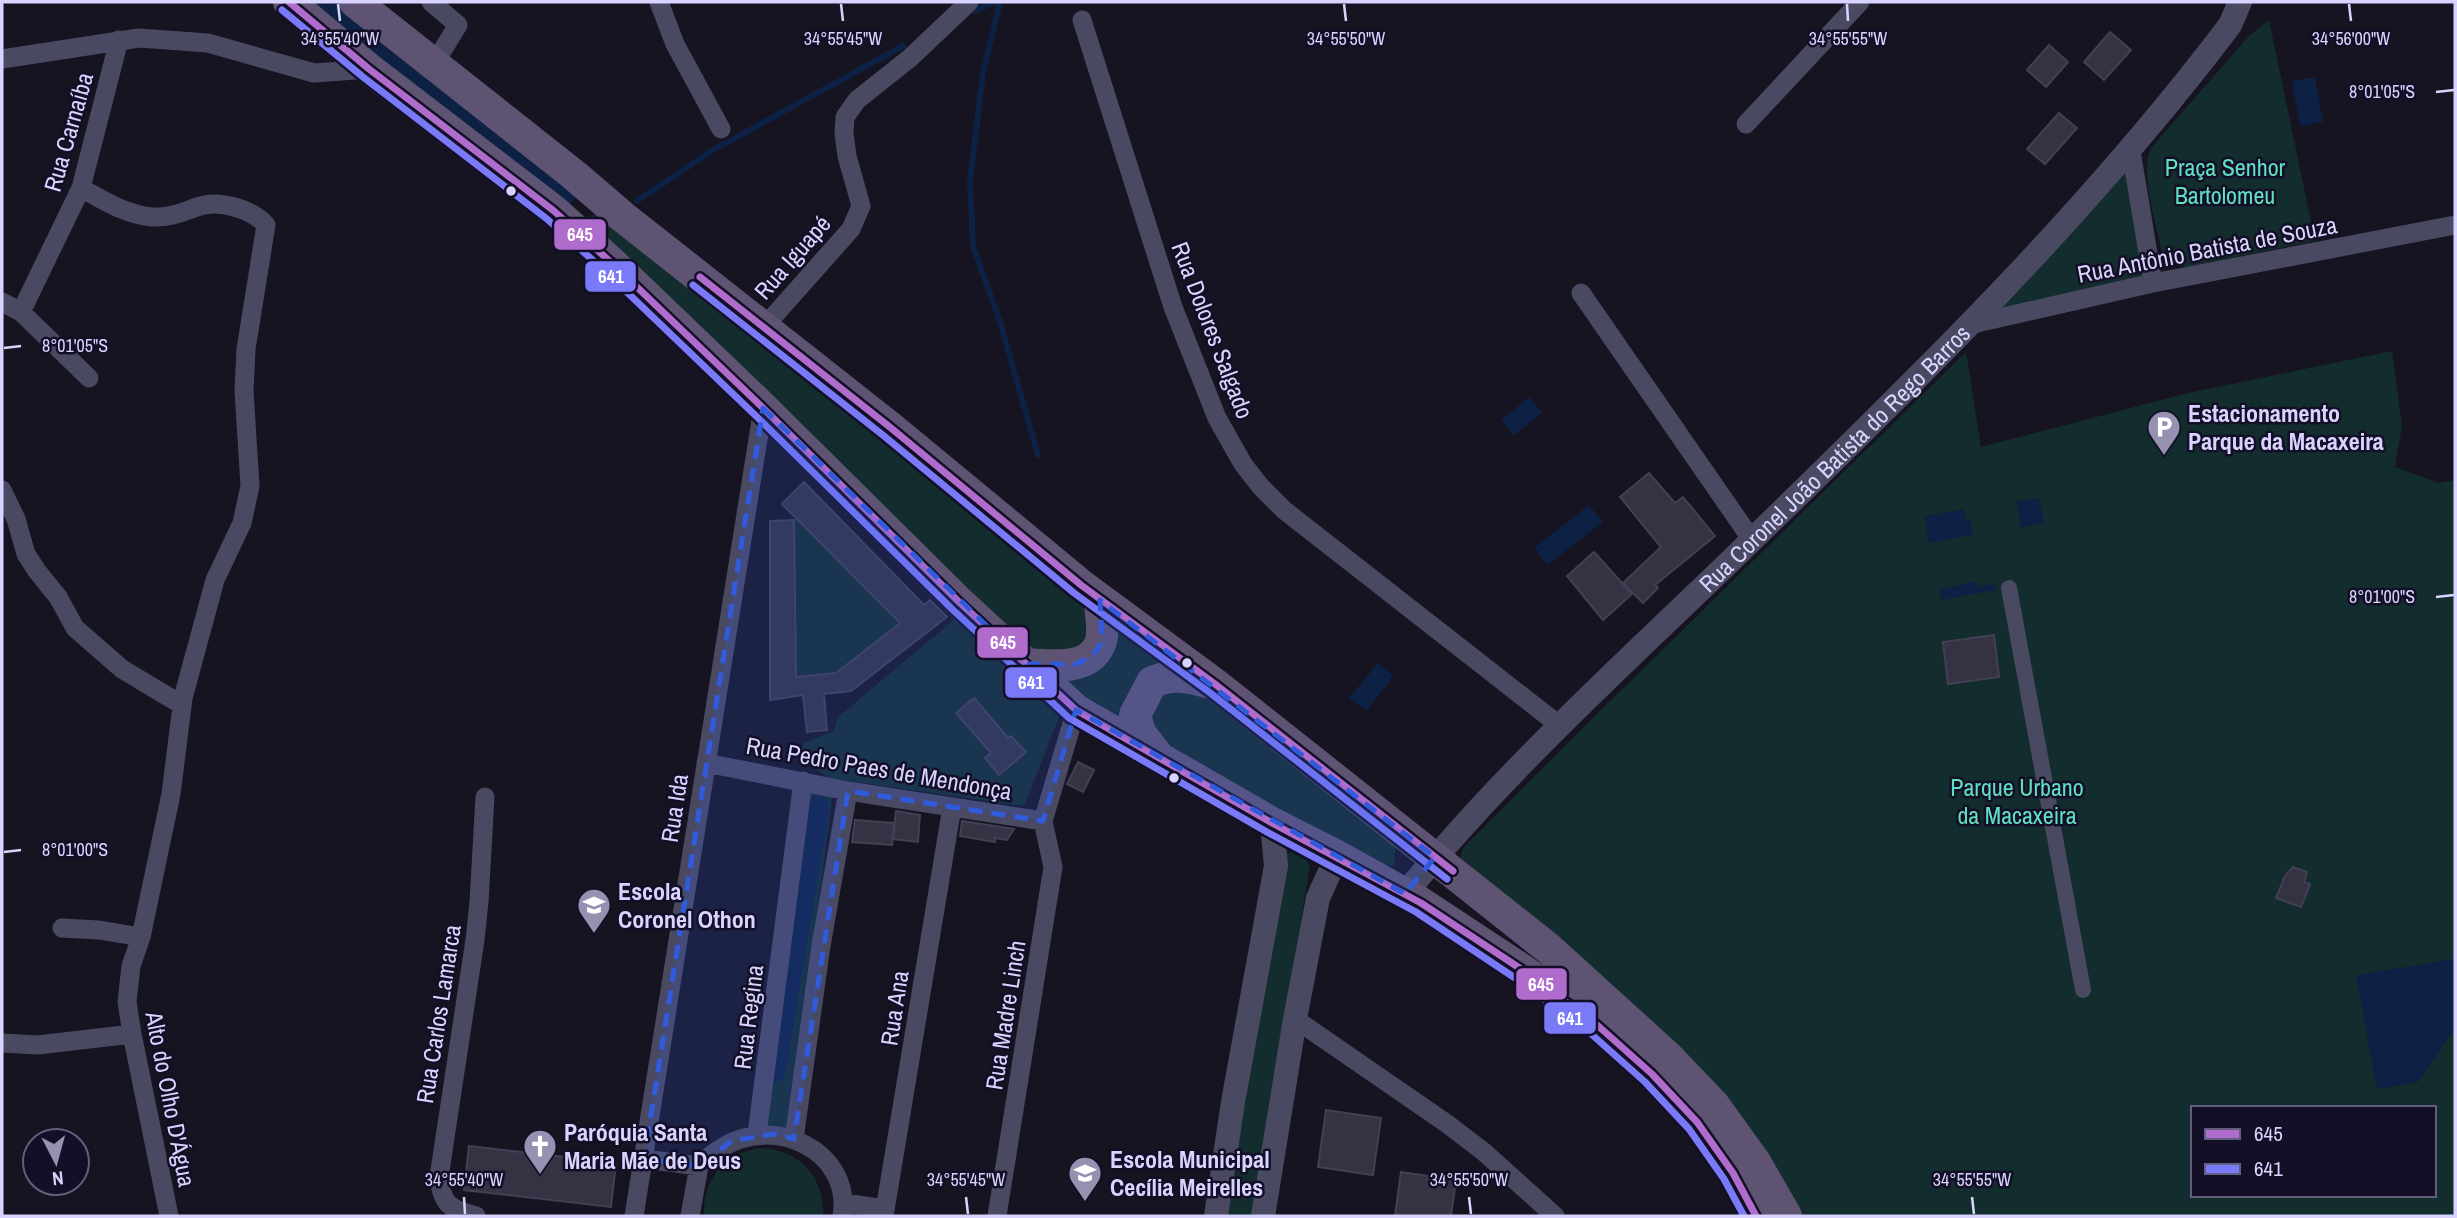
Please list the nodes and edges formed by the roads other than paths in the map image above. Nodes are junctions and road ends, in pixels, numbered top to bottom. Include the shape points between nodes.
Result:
1 (289, 2) edge
2 (355, 2) edge
3 (431, 2) edge
4 (659, 2) edge
5 (968, 2) edge
6 (1860, 2) edge
7 (2240, 2) edge
8 (1082, 20) dead end
9 (119, 40) junction
10 (2, 58) edge
11 (434, 64) junction
12 (369, 69) junction
13 (1746, 124) dead end
14 (721, 129) dead end
15 (2131, 151) junction
16 (81, 188) junction
17 (2455, 225) edge
18 (2153, 283) junction
19 (1581, 293) dead end
20 (2, 302) edge
21 (21, 312) junction
22 (1968, 325) junction
23 (764, 327) junction
24 (89, 378) dead end
25 (763, 408) junction
26 (2, 491) edge
27 (1752, 540) junction
28 (2008, 588) dead end
29 (1100, 600) junction
30 (1026, 664) junction
31 (1215, 684) junction
32 (182, 705) junction
33 (1076, 710) junction
34 (1559, 725) junction
35 (1158, 756) junction
36 (706, 763) junction
37 (803, 781) junction
38 (848, 790) junction
39 (485, 797) dead end
40 (952, 807) junction
41 (1043, 821) junction
42 (1272, 823) junction
43 (1337, 856) junction
44 (1435, 857) junction
45 (1405, 894) junction
46 (62, 928) dead end
47 (141, 937) junction
48 (2083, 990) dead end
49 (1295, 1018) junction
50 (132, 1034) junction
51 (2, 1043) edge
52 (757, 1134) junction
53 (794, 1139) junction
54 (644, 1159) junction
55 (699, 1166) junction
56 (843, 1210) edge
57 (884, 1213) edge
58 (169, 1216) edge
59 (476, 1216) edge
60 (634, 1216) edge
61 (690, 1216) edge
62 (997, 1216) edge
63 (1216, 1216) edge
64 (1263, 1216) edge
65 (1555, 1216) edge
66 (1756, 1216) edge
67 (1786, 1216) edge

1 - 12 main road
2 - 11 main road
3 - 11 street via 458,25
4 - 14 street via 675,44
5 - 23 street, Rua Iguapé via 858,100 845,117 844,133 861,206 858,215 851,229
6 - 13 street
7 - 15 street, Rua Coronel João Batista do Rego Barros via 2230,25
8 - 34 street, Rua Dolores Salgado via 1173,307 1217,418 1243,464 1284,510
9 - 10 street
9 - 12 street via 208,43 314,73
9 - 16 street, Rua Carnaíba
11 - 23 main road
12 - 25 main road via 554,211
15 - 18 street
15 - 22 street, Rua Coronel João Batista do Rego Barros
16 - 21 street, Rua Carnaíba
16 - 32 street, Alto do Olho D'Água via 115,208 150,217 172,217 203,205 218,206 247,211 266,225 246,349 250,486 242,523 215,580
17 - 18 street, Rua Antônio Batista de Souza
18 - 22 street, Rua Antônio Batista de Souza
19 - 27 street
20 - 21 street
21 - 24 street
22 - 27 street, Rua Coronel João Batista do Rego Barros
23 - 29 main road
25 - 30 main road
25 - 36 street, Rua Ida
26 - 32 street via 26,554 75,628 122,668
27 - 34 street, Rua Coronel João Batista do Rego Barros
28 - 48 street
29 - 30 main road via 1102,642 1092,656 1076,664
29 - 31 main road
30 - 33 main road
31 - 35 main road via 1181,675 1152,682 1135,715 1140,733
31 - 44 main road
32 - 47 street, Alto do Olho D'Água via 171,794
33 - 35 main road
33 - 41 street
34 - 44 street, Rua Coronel João Batista do Rego Barros
35 - 42 main road
36 - 37 street, Rua Pedro Paes de Mendonça
36 - 54 street, Rua Ida
37 - 38 street, Rua Pedro Paes de Mendonça
37 - 52 street, Rua Regina
38 - 40 street, Rua Pedro Paes de Mendonça
38 - 53 street
39 - 59 street, Rua Carlos Lamarca via 475,940 439,1178 446,1204
40 - 41 street, Rua Pedro Paes de Mendonça
40 - 57 street, Rua Ana
41 - 62 street, Rua Madre Linch via 1053,867
42 - 43 main road
42 - 63 street via 1276,866
43 - 45 main road
43 - 49 street via 1318,898
44 - 45 street, Rua Coronel João Batista do Rego Barros
44 - 67 main road via 1548,948 1668,1057 1714,1105
45 - 66 main road via 1532,976 1652,1074 1697,1122
46 - 47 street
47 - 50 street, Alto do Olho D'Água via 131,966 127,1003
49 - 64 street
49 - 65 street via 1446,1123
50 - 51 street via 38,1045
50 - 58 street, Alto do Olho D'Água
52 - 53 street
52 - 55 street via 732,1141
53 - 56 street via 827,1163 838,1182
54 - 55 street
54 - 60 street, Rua Ida
55 - 61 street
56 - 57 street

